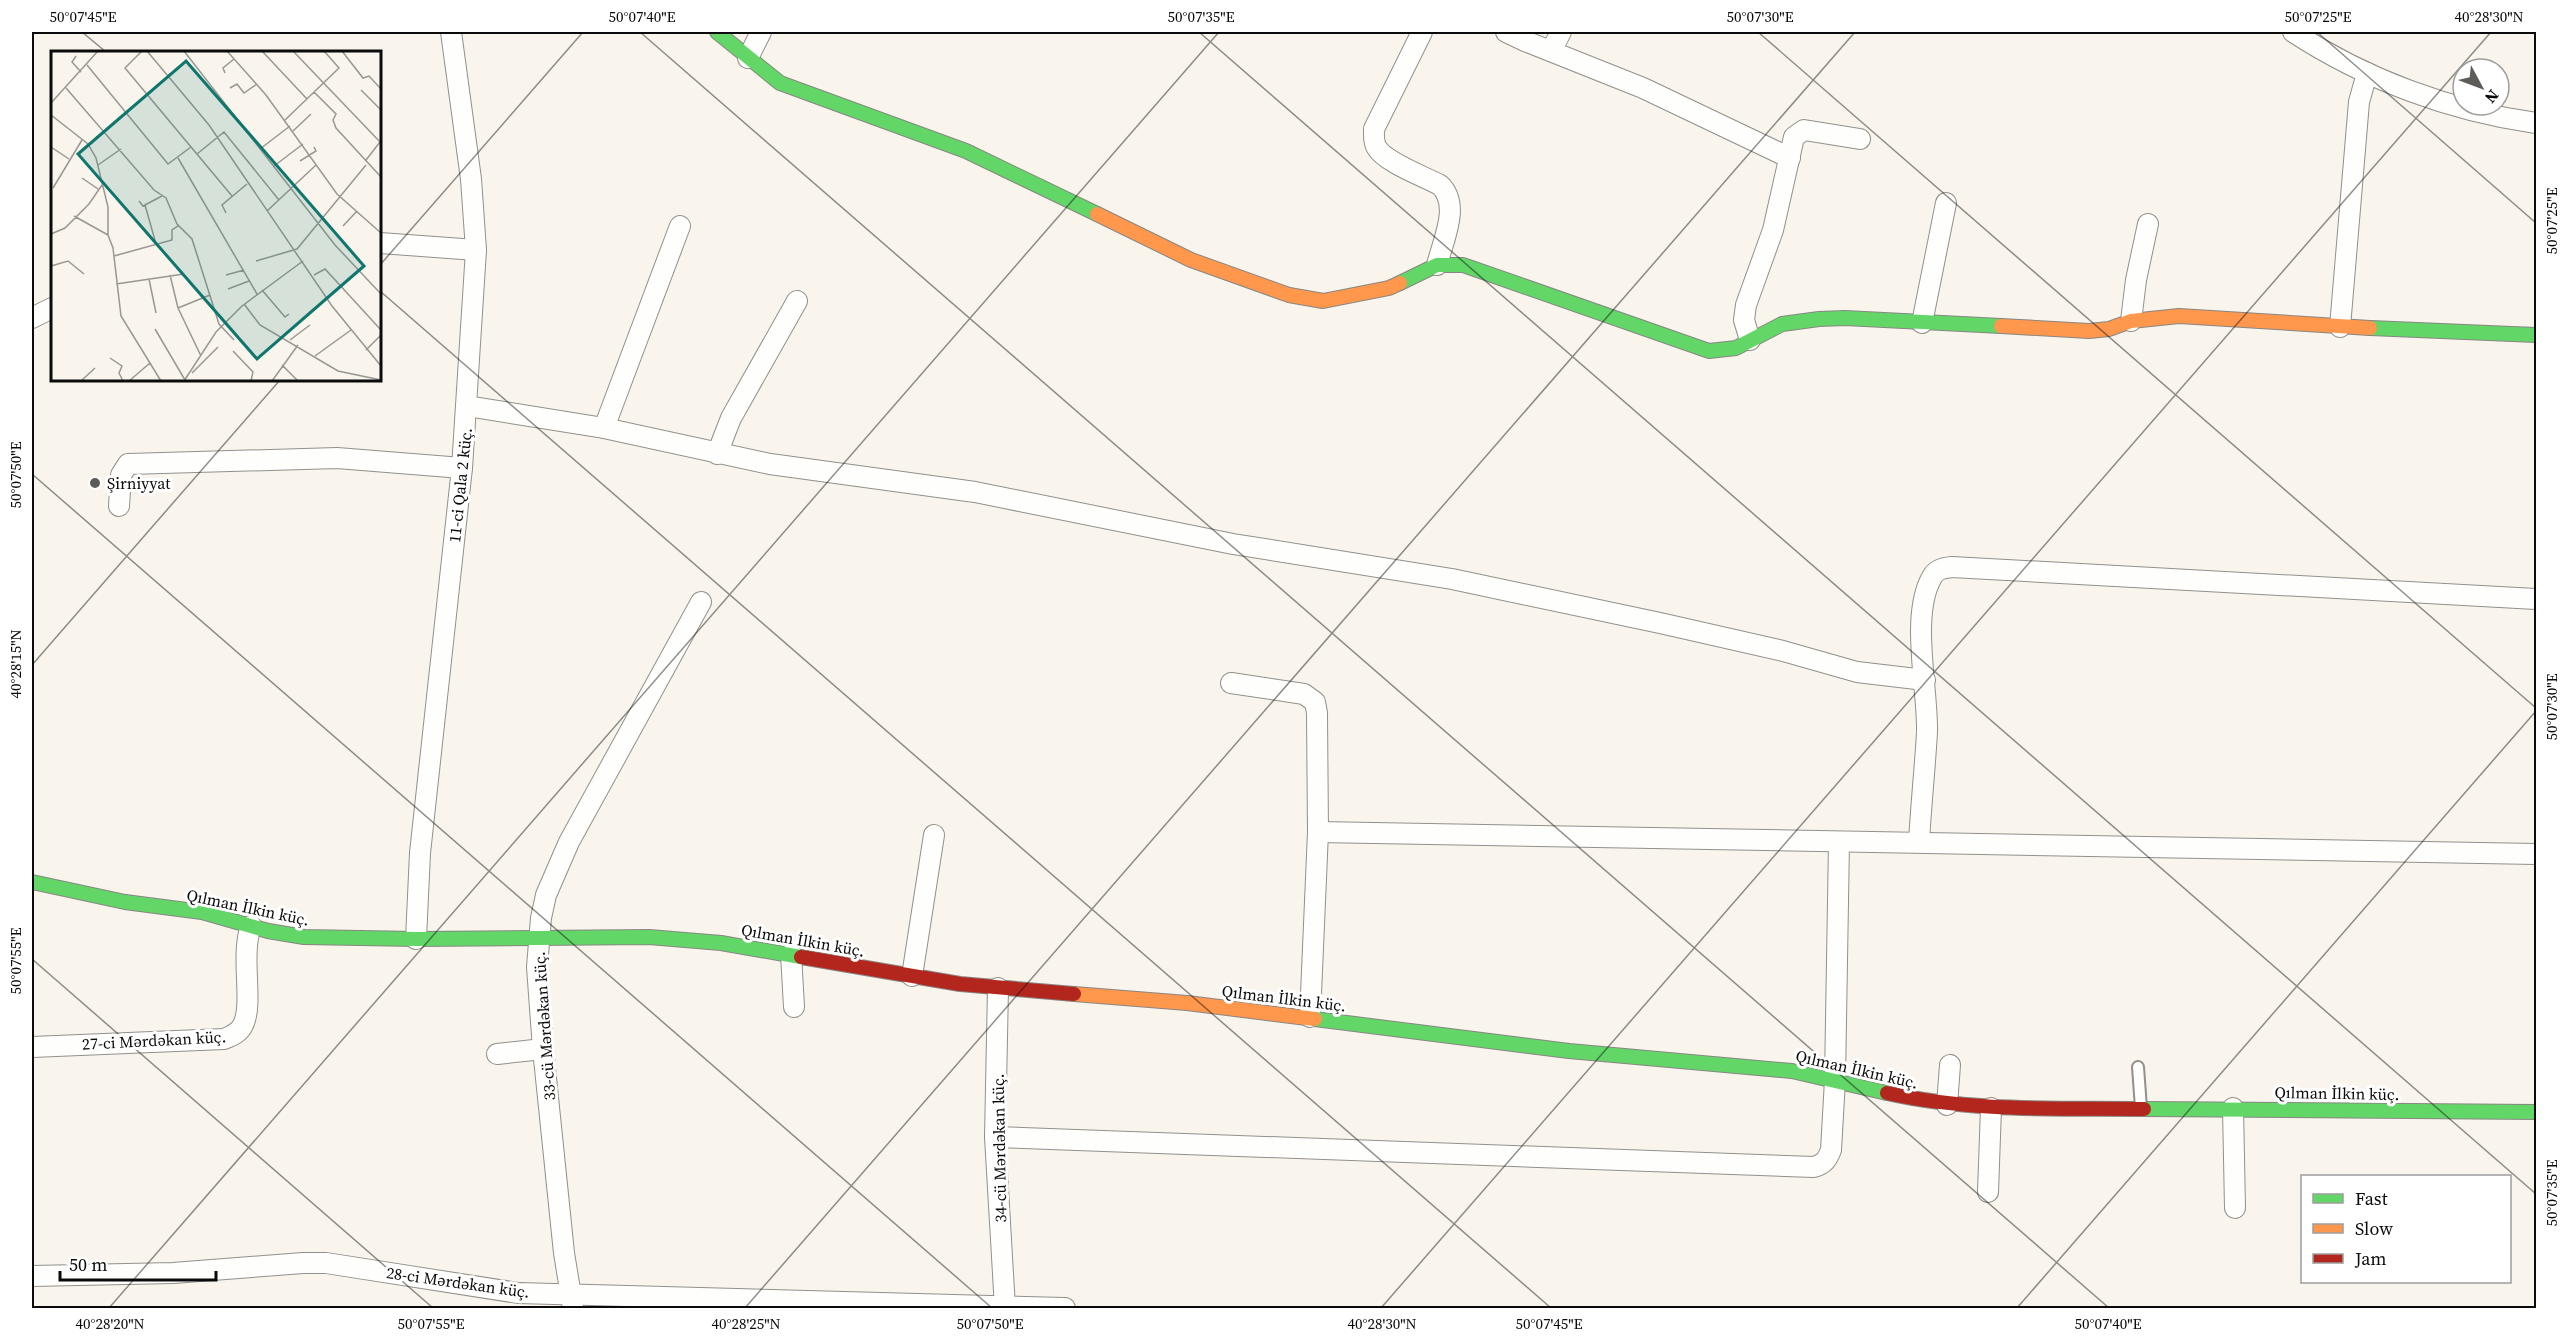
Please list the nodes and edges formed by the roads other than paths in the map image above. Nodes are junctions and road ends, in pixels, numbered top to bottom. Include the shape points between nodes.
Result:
1 (451, 32) edge
2 (717, 32) edge
3 (761, 32) edge
4 (1422, 32) edge
5 (1506, 32) edge
6 (1561, 32) edge
7 (2293, 32) edge
8 (1551, 51) junction
9 (747, 58) junction
10 (2367, 73) junction
11 (2536, 123) edge
12 (1860, 139) dead end
13 (1790, 158) junction
14 (1946, 203) dead end
15 (2148, 225) dead end
16 (680, 226) dead end
17 (381, 243) edge
18 (476, 250) junction
19 (1437, 265) junction
20 (796, 301) dead end
21 (51, 308) edge
22 (32, 318) edge
23 (2131, 321) junction
24 (1922, 323) junction
25 (2340, 327) junction
26 (2536, 335) edge
27 (1750, 340) junction
28 (467, 406) junction
29 (604, 428) junction
30 (717, 454) junction
31 (462, 468) junction
32 (119, 506) dead end
33 (2536, 599) edge
34 (701, 602) dead end
35 (1925, 680) junction
36 (1231, 682) dead end
37 (1318, 832) junction
38 (934, 835) dead end
39 (1839, 842) junction
40 (1919, 842) junction
41 (2536, 854) edge
42 (32, 882) edge
43 (251, 926) junction
44 (538, 938) junction
45 (416, 939) junction
46 (791, 954) junction
47 (912, 976) junction
48 (998, 988) junction
49 (794, 1007) dead end
50 (1310, 1017) junction
51 (32, 1047) edge
52 (543, 1048) junction
53 (497, 1054) dead end
54 (1950, 1065) dead end
55 (2138, 1067) dead end
56 (1835, 1080) junction
57 (1947, 1105) junction
58 (1991, 1108) junction
59 (2141, 1108) junction
60 (2233, 1108) junction
61 (2536, 1112) edge
62 (996, 1137) junction
63 (1988, 1192) dead end
64 (2235, 1208) dead end
65 (32, 1276) edge
66 (571, 1302) edge
67 (1005, 1308) edge
68 (1065, 1308) edge

1 - 18 street, 11-ci Qala 2 küç. via 471,178
2 - 9 street
3 - 9 street
4 - 19 street via 1374,129 1374,140 1384,156 1447,192 1452,205
5 - 8 street
6 - 8 street
7 - 10 street
8 - 13 street via 1643,88
9 - 19 street via 780,83 966,151 1191,260 1289,295 1323,301 1371,294
10 - 11 street via 2457,106
10 - 25 street via 2359,102
12 - 13 street via 1804,130 1794,137
13 - 27 street via 1773,230 1746,305 1744,320
14 - 24 street
15 - 23 street
16 - 29 street
17 - 18 street
18 - 28 street, 11-ci Qala 2 küç.
19 - 27 street via 1474,268 1709,351 1736,348
20 - 30 street via 731,418
21 - 22 street
23 - 24 street via 2089,331
23 - 25 street via 2179,316
24 - 27 street via 1819,319 1782,324
25 - 26 street
28 - 29 street
28 - 31 street, 11-ci Qala 2 küç.
29 - 30 street
30 - 35 street via 975,492 1233,544 1452,579 1660,622 1857,672
31 - 32 street via 337,458 135,463 128,464 121,475
31 - 45 street, 11-ci Qala 2 küç. via 420,853
33 - 35 street via 1952,567 1933,574 1924,606
34 - 44 street, 33-cü Mərdəkan küç. via 569,842 546,895
35 - 40 street via 1927,731
36 - 37 street via 1304,694 1315,702
37 - 39 street
37 - 50 street
38 - 47 street
39 - 40 street
39 - 56 street
40 - 41 street
42 - 43 street, Qılman İlkin küç. via 125,902 202,912
43 - 45 street, Qılman İlkin küç. via 304,937
43 - 51 street, 27-ci Mərdəkan küç. via 245,955 247,1015 235,1035 224,1039
44 - 45 street, Qılman İlkin küç.
44 - 46 street, Qılman İlkin küç. via 679,939
44 - 52 street, 33-cü Mərdəkan küç.
46 - 47 street, Qılman İlkin küç.
46 - 49 street
47 - 48 street, Qılman İlkin küç.
48 - 50 street, Qılman İlkin küç.
48 - 62 street, 34-cü Mərdəkan küç.
50 - 56 street, Qılman İlkin küç. via 1569,1051 1772,1068
52 - 53 street
52 - 66 street, 33-cü Mərdəkan küç.
54 - 57 street
55 - 59 lane
56 - 57 street, Qılman İlkin küç.
56 - 62 street via 1831,1150 1827,1160 1814,1167
57 - 58 street, Qılman İlkin küç.
58 - 59 street, Qılman İlkin küç.
58 - 63 street
59 - 60 street, Qılman İlkin küç.
60 - 61 street, Qılman İlkin küç.
60 - 64 street
62 - 67 street, 34-cü Mərdəkan küç.
65 - 66 street, 28-ci Mərdəkan küç. via 173,1273 326,1263
66 - 67 street, 28-ci Mərdəkan küç.
67 - 68 street, 28-ci Mərdəkan küç.

